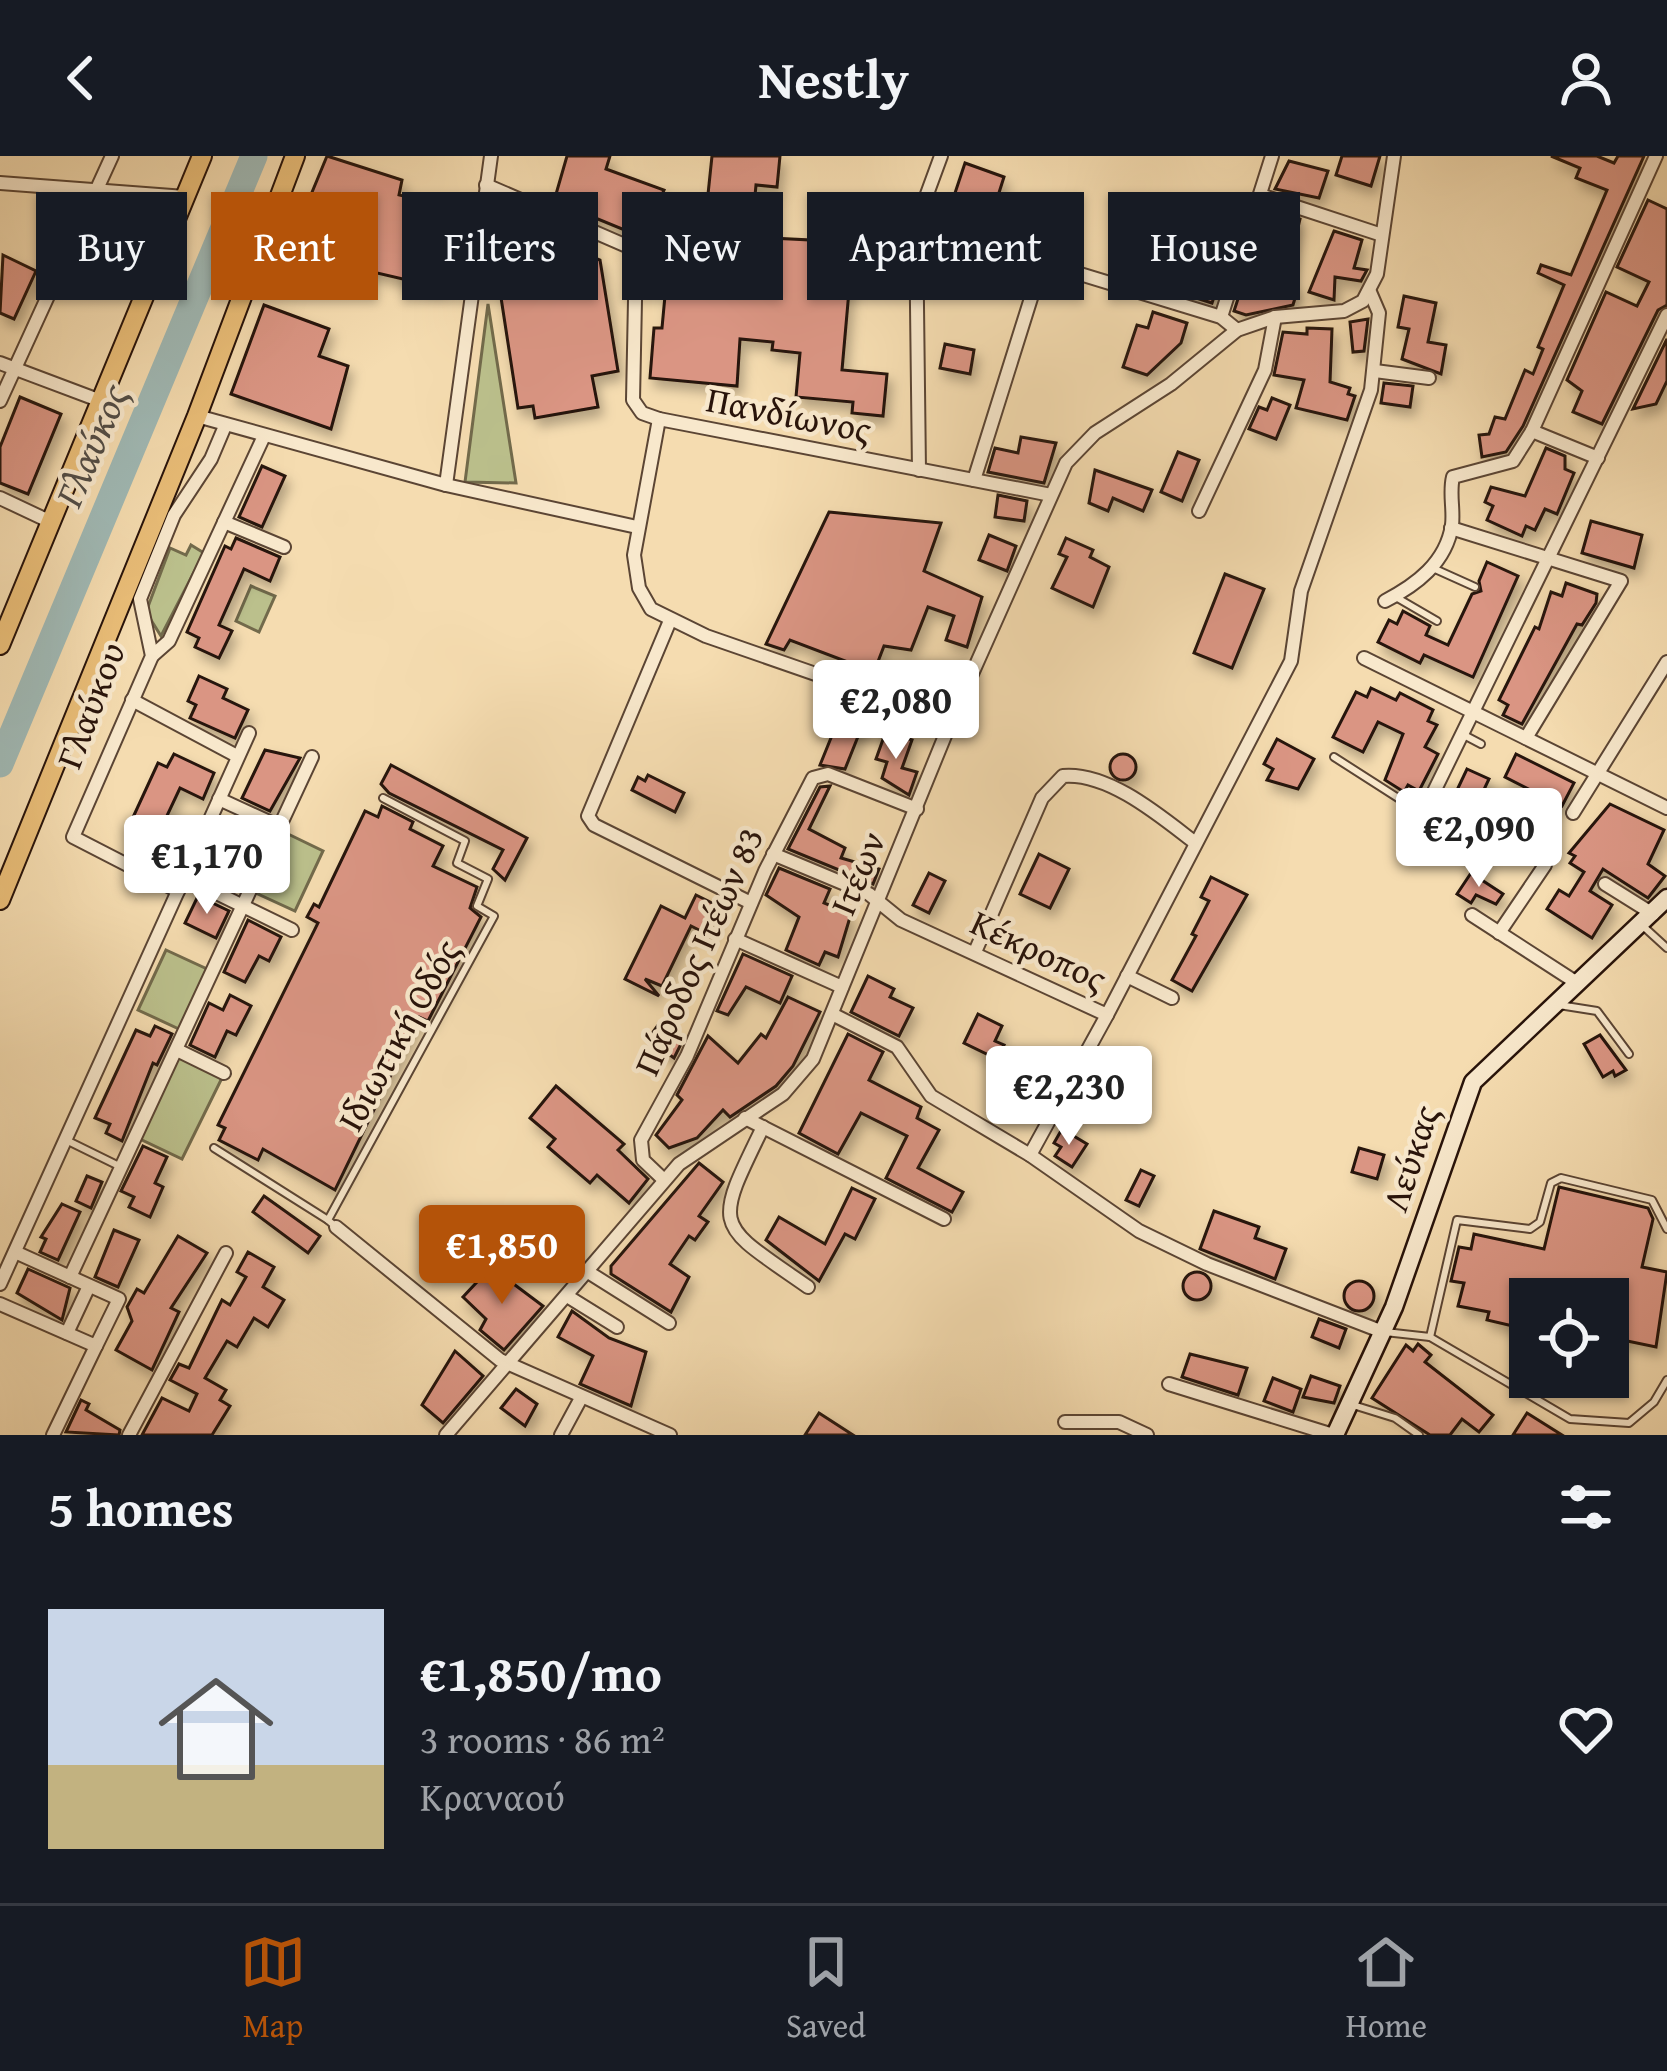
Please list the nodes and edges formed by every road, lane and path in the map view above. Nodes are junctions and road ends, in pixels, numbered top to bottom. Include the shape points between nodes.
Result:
1 (112, 156) edge
2 (202, 156) edge
3 (295, 156) edge
4 (491, 156) edge
5 (941, 156) edge
6 (1272, 156) edge
7 (1394, 156) edge
8 (1656, 156) edge
9 (0, 183) edge
10 (486, 185) junction
11 (95, 190) junction
12 (121, 192) edge
13 (187, 192) edge
14 (928, 192) edge
15 (1261, 192) edge
16 (1300, 208) edge
17 (1382, 235) junction
18 (1084, 276) edge
19 (1370, 292) junction
20 (143, 300) edge
21 (917, 300) edge
22 (1030, 300) edge
23 (1226, 300) edge
24 (1667, 315) edge
25 (1220, 317) junction
26 (1275, 317) junction
27 (1237, 329) junction
28 (0, 363) edge
29 (15, 367) junction
30 (1375, 371) junction
31 (1429, 378) dead end
32 (0, 401) edge
33 (101, 401) junction
34 (197, 416) junction
35 (659, 419) junction
36 (225, 426) junction
37 (1532, 430) junction
38 (264, 436) junction
39 (1598, 458) junction
40 (919, 470) junction
41 (974, 480) junction
42 (446, 485) junction
43 (1051, 495) junction
44 (0, 498) edge
45 (1199, 511) dead end
46 (51, 522) junction
47 (224, 522) junction
48 (637, 527) junction
49 (1451, 528) junction
50 (284, 547) dead end
51 (1548, 555) junction
52 (1432, 568) junction
53 (1475, 587) dead end
54 (1389, 599) joint
55 (669, 622) junction
56 (1437, 622) dead end
57 (0, 645) edge
58 (152, 656) junction
59 (1364, 658) dead end
60 (1667, 662) edge
61 (132, 700) junction
62 (1473, 712) junction
63 (951, 722) junction
64 (249, 733) dead end
65 (1462, 734) junction
66 (1526, 738) junction
67 (1481, 744) dead end
68 (237, 756) junction
69 (312, 758) dead end
70 (1334, 758) dead end
71 (1599, 775) junction
72 (383, 797) dead end
73 (218, 799) junction
74 (917, 808) junction
75 (1667, 808) edge
76 (1573, 813) dead end
77 (1423, 814) joint
78 (280, 827) junction
79 (1194, 842) junction
80 (773, 854) junction
81 (1545, 865) dead end
82 (181, 884) junction
83 (1605, 884) dead end
84 (1667, 898) edge
85 (0, 900) edge
86 (877, 902) junction
87 (751, 903) junction
88 (243, 906) junction
89 (1472, 915) dead end
90 (1647, 919) junction
91 (292, 930) dead end
92 (1499, 933) junction
93 (735, 939) junction
94 (1667, 948) edge
95 (975, 952) junction
96 (1127, 976) junction
97 (1577, 982) junction
98 (842, 987) junction
99 (1172, 998) dead end
100 (1557, 1004) junction
101 (832, 1014) junction
102 (1107, 1015) junction
103 (176, 1050) junction
104 (1629, 1054) dead end
105 (224, 1073) dead end
106 (745, 1118) junction
107 (763, 1127) junction
108 (66, 1140) junction
109 (214, 1148) dead end
110 (1030, 1155) junction
111 (121, 1167) junction
112 (664, 1180) junction
113 (944, 1219) dead end
114 (332, 1223) junction
115 (1667, 1229) edge
116 (15, 1252) junction
117 (226, 1253) dead end
118 (588, 1272) junction
119 (70, 1277) junction
120 (0, 1285) edge
121 (89, 1286) junction
122 (808, 1287) dead end
123 (567, 1296) junction
124 (0, 1304) edge
125 (669, 1323) dead end
126 (617, 1327) dead end
127 (1383, 1332) junction
128 (67, 1333) junction
129 (1430, 1337) junction
130 (96, 1346) junction
131 (508, 1364) junction
132 (1667, 1380) edge
133 (1169, 1384) dead end
134 (581, 1398) junction
135 (1349, 1404) junction
136 (1065, 1422) dead end
137 (52, 1435) edge
138 (129, 1435) edge
139 (446, 1435) edge
140 (560, 1435) edge
141 (670, 1435) edge
142 (1148, 1435) edge
143 (1334, 1435) edge
144 (1419, 1435) edge

1 - 11 street
2 - 13 main road
3 - 34 main road, Γλαύκου
4 - 10 street
5 - 14 street
6 - 15 street
7 - 17 street
8 - 37 street
9 - 11 street
10 - 35 street via 637,250 633,400
10 - 42 street
11 - 12 street
11 - 29 street
16 - 17 street
17 - 19 street
18 - 25 street
19 - 26 street, Ιτέων via 1344,311
19 - 30 street via 1379,314
20 - 33 main road
21 - 40 street
22 - 41 street
23 - 25 street
24 - 39 street
25 - 27 street
26 - 27 street, Ιτέων
26 - 45 street via 1265,370
27 - 43 street, Ιτέων via 1079,446
28 - 29 street
29 - 32 street
29 - 33 street
30 - 31 street
30 - 79 street via 1301,591 1291,661
33 - 46 main road
34 - 36 street
34 - 85 main road, Γλαύκου
35 - 40 street, Πανδίωνος
35 - 48 street, Πανδίωνος
36 - 38 street
36 - 58 street, Γλαύκου via 174,514 140,599
37 - 39 street
37 - 49 street via 1513,461 1453,477
38 - 42 street
38 - 47 street
39 - 51 street
40 - 41 street, Πανδίωνος
41 - 43 street, Πανδίωνος
42 - 48 street
43 - 63 street, Ιτέων
44 - 46 street
46 - 57 main road
47 - 50 street
47 - 58 street via 169,641
48 - 55 street, Πανδίωνος via 639,588
49 - 51 street
49 - 52 street
51 - 62 street
51 - 66 street via 1621,584
52 - 53 lane
52 - 54 street
54 - 56 lane
55 - 63 street
55 - 87 street via 588,816
58 - 61 street, Γλαύκου
59 - 62 street
60 - 71 street
61 - 68 street
61 - 82 street, Γλαύκου via 73,837
62 - 65 street
62 - 66 street
63 - 74 street, Ιτέων
64 - 68 street
65 - 67 lane
65 - 77 street
66 - 71 street
68 - 73 street
69 - 78 street
70 - 77 lane
71 - 75 street
71 - 76 street
72 - 114 lane, Ιδιωτική Οδός via 465,842 457,863 488,879 477,906 494,916
73 - 78 street
73 - 82 street
74 - 80 street, Πάροδος Ιτέων 83 via 820,773
74 - 86 street, Ιτέων
78 - 88 street
79 - 95 street via 1129,798 1063,776 1042,798
79 - 96 street, Κέκροπος
80 - 86 street, Κέκροπος
80 - 87 street, Πάροδος Ιτέων 83
81 - 92 street
82 - 88 street
82 - 108 street
83 - 90 street
84 - 90 street, Λεύκας
86 - 95 street, Κέκροπος
86 - 98 street, Ιτέων
87 - 93 street, Πάροδος Ιτέων 83
88 - 91 street
88 - 103 street
89 - 92 street
90 - 94 lane
90 - 97 street, Λεύκας
92 - 97 street
93 - 98 street
93 - 112 street, Πάροδος Ιτέων 83 via 690,1050 641,1140 643,1160
95 - 102 street, Κέκροπος
96 - 99 street
96 - 102 street, Κέκροπος
97 - 100 street, Λεύκας
98 - 101 street, Ιτέων
100 - 104 lane via 1597,1011
100 - 127 street, Λεύκας via 1465,1095
101 - 106 street, Ιτέων via 802,1075
101 - 110 street via 898,1047 931,1096
102 - 110 street
103 - 105 street
103 - 111 street
106 - 107 street
106 - 112 street, Ιτέων
107 - 113 street
107 - 122 street via 731,1193 728,1221
108 - 111 lane
108 - 116 street
109 - 114 lane
110 - 127 street via 1139,1231
111 - 119 street
112 - 118 street, Ιτέων
114 - 131 street
115 - 129 lane via 1652,1200 1561,1178 1530,1229 1457,1220
116 - 119 street
116 - 120 street
117 - 138 street
118 - 123 street, Ιτέων
118 - 125 street
119 - 121 street
121 - 128 street
121 - 130 street via 118,1299
123 - 126 street
123 - 131 street, Ιτέων
124 - 128 street
127 - 129 lane
127 - 135 street, Λεύκας
128 - 130 street
129 - 132 lane via 1582,1423 1629,1423
130 - 137 street
131 - 134 street
131 - 139 street, Ιτέων
133 - 143 street
134 - 140 street
134 - 141 street
135 - 143 street, Λεύκας
135 - 144 lane
136 - 142 street via 1119,1422

